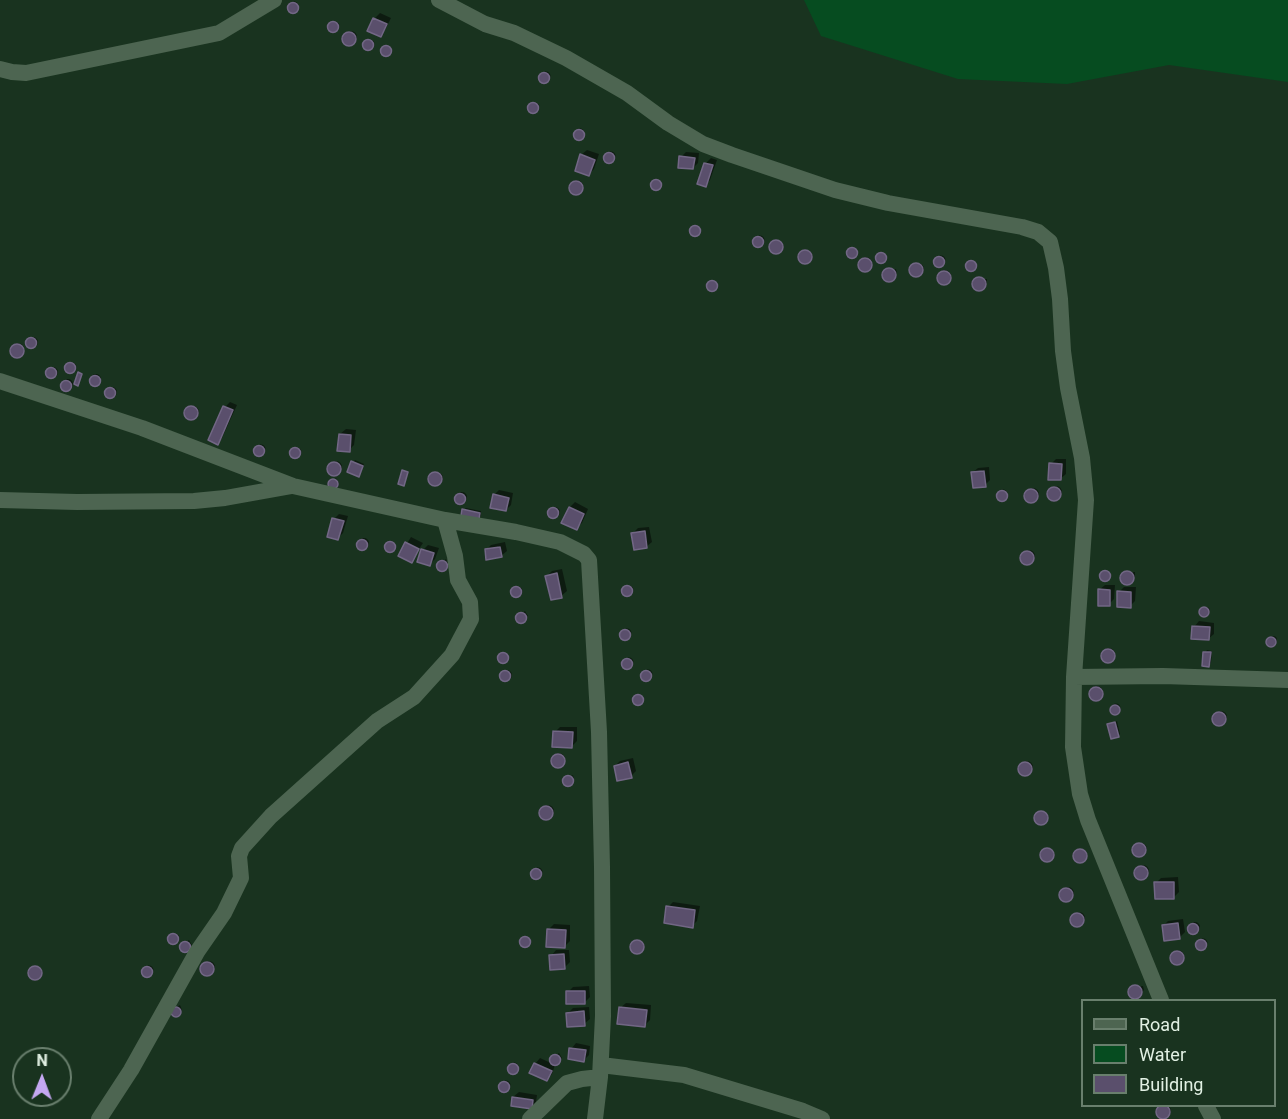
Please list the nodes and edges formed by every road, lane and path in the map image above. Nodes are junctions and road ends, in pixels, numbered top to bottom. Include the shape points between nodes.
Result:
1 (273, 0) edge
2 (439, 0) edge
3 (0, 69) edge
4 (0, 381) edge
5 (293, 486) junction
6 (0, 500) edge
7 (445, 520) junction
8 (1074, 677) junction
9 (1288, 680) edge
10 (1161, 999) edge
11 (600, 1071) junction
12 (99, 1119) edge
13 (530, 1119) edge
14 (595, 1119) edge
15 (822, 1119) edge

1 - 3 street via 219,33 27,72
2 - 8 street via 566,58 627,93 668,123 732,155 835,190 1022,227 1038,232 1050,242 1086,500
4 - 5 street via 142,428
5 - 6 street via 194,501
5 - 7 street
7 - 11 street via 560,542 589,560 602,867
7 - 12 street via 458,580 470,602 471,619 452,655 414,697 377,722 271,816 242,848 241,878 224,913
8 - 9 street
8 - 10 street via 1073,747 1080,794
11 - 13 street via 567,1083
11 - 14 street
11 - 15 street via 684,1075

